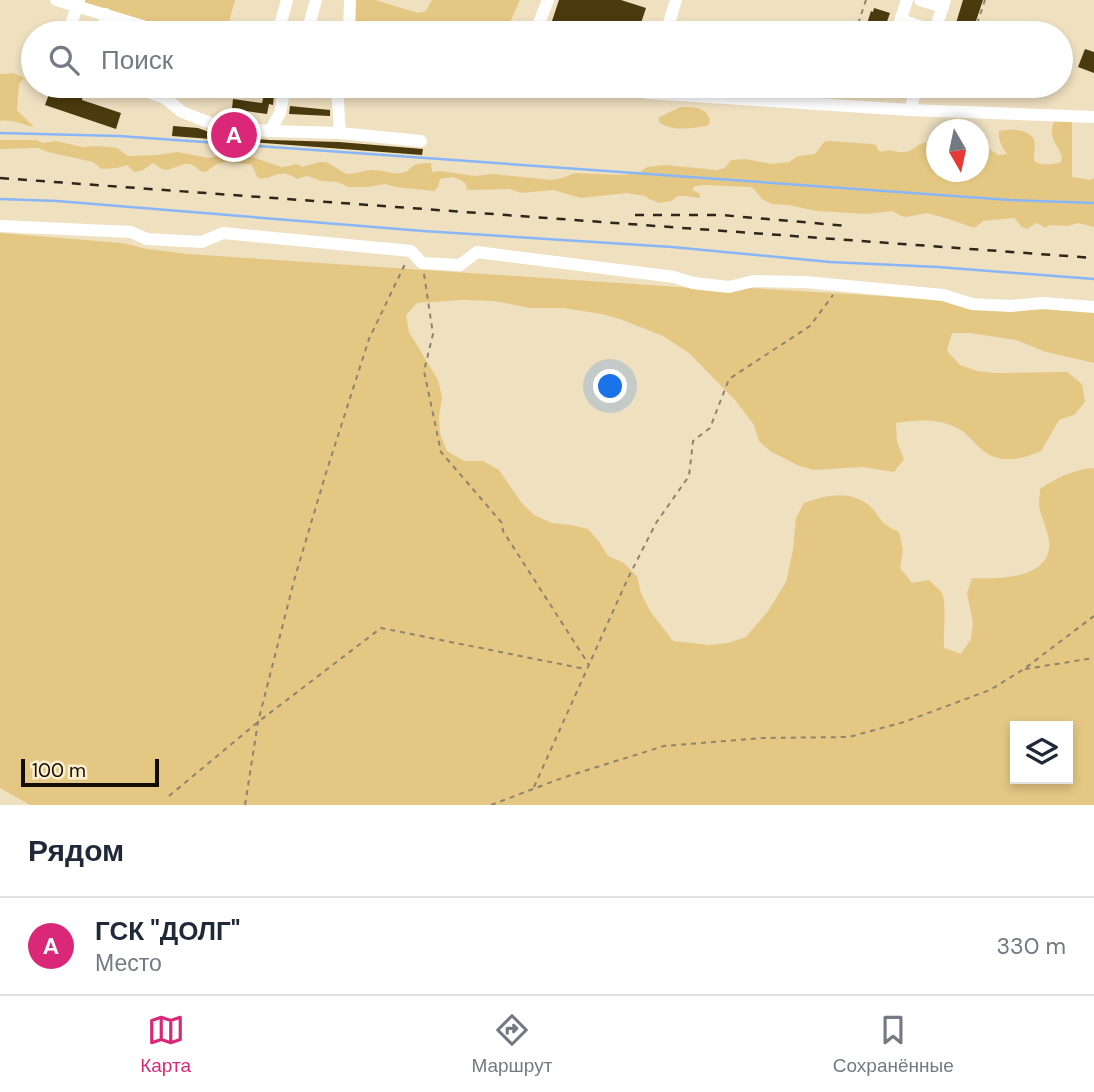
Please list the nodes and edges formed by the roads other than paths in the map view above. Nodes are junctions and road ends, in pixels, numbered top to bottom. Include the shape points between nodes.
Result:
1 (56, 0) edge
2 (288, 0) edge
3 (316, 0) edge
4 (350, 0) edge
5 (548, 0) edge
6 (676, 0) edge
7 (907, 0) edge
8 (920, 0) edge
9 (78, 3) edge
10 (944, 4) edge
11 (106, 14) junction
12 (901, 20) edge
13 (72, 21) edge
14 (105, 21) edge
15 (120, 21) edge
16 (282, 21) edge
17 (310, 21) edge
18 (349, 21) edge
19 (540, 21) edge
20 (670, 21) edge
21 (936, 21) edge
22 (166, 98) edge
23 (283, 98) edge
24 (338, 98) edge
25 (753, 98) edge
26 (914, 98) edge
27 (910, 110) junction
28 (1094, 117) edge
29 (270, 131) junction
30 (340, 133) junction
31 (421, 141) dead end
32 (0, 226) edge
33 (1094, 307) edge

1 - 9 street
2 - 16 street
3 - 17 street
4 - 18 street
5 - 19 street
6 - 20 street
7 - 12 street
8 - 10 street
9 - 11 street
9 - 13 street
10 - 21 street
11 - 14 street
11 - 15 street
22 - 29 street via 182,112 221,127
23 - 29 street via 281,113
24 - 30 street
25 - 27 street
26 - 27 street
27 - 28 street
29 - 30 street
30 - 31 street
32 - 33 street via 131,232 147,239 202,242 223,233 411,251 422,263 460,265 477,252 729,287 754,281 805,282 943,295 972,304

